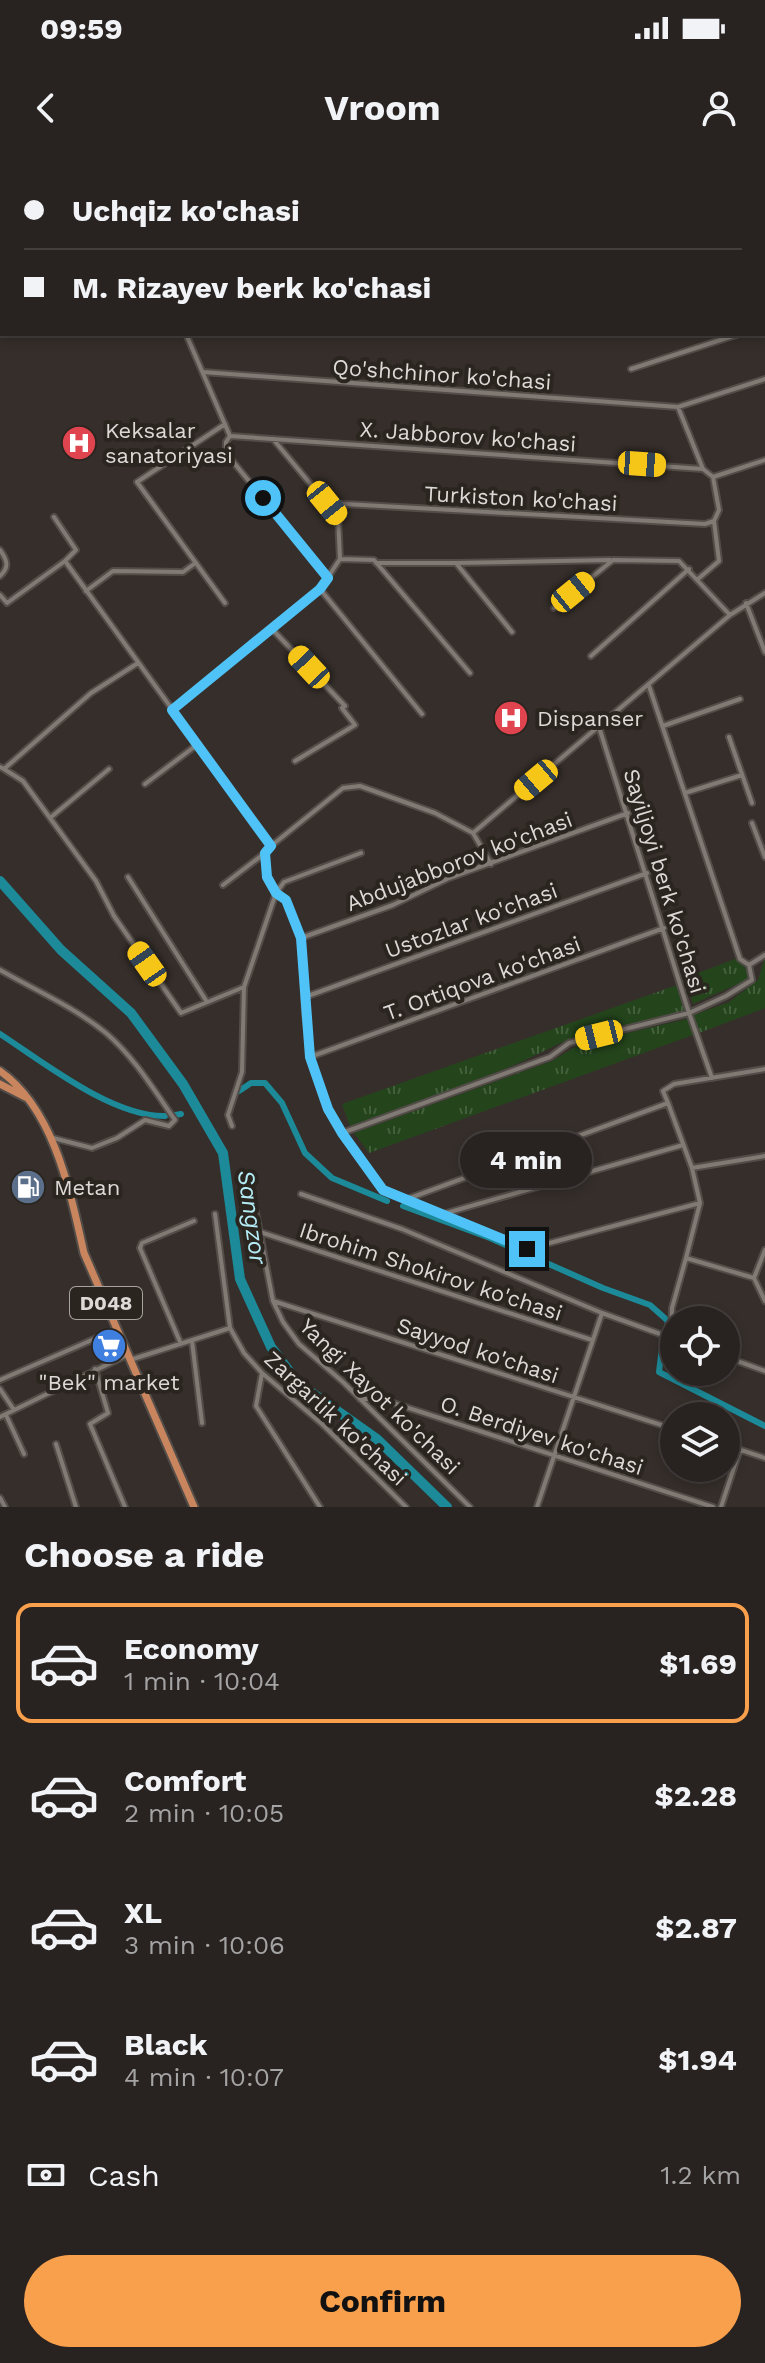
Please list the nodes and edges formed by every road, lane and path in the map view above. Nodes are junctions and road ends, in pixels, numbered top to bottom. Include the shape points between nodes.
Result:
1 (187, 336) edge
2 (733, 336) edge
3 (631, 369) dead end
4 (203, 372) junction
5 (765, 379) edge
6 (678, 407) junction
7 (225, 424) junction
8 (230, 436) junction
9 (272, 438) junction
10 (765, 460) edge
11 (703, 469) junction
12 (713, 477) junction
13 (327, 503) junction
14 (54, 517) dead end
15 (714, 521) junction
16 (0, 550) edge
17 (340, 559) junction
18 (613, 560) junction
19 (65, 561) junction
20 (194, 563) junction
21 (376, 563) junction
22 (456, 563) junction
23 (689, 569) junction
24 (0, 576) edge
25 (328, 578) junction
26 (698, 579) junction
27 (320, 589) junction
28 (86, 591) junction
29 (765, 593) edge
30 (0, 595) edge
31 (225, 603) dead end
32 (746, 603) junction
33 (554, 608) dead end
34 (730, 615) junction
35 (272, 629) junction
36 (512, 632) dead end
37 (765, 652) edge
38 (591, 656) dead end
39 (138, 663) junction
40 (470, 673) dead end
41 (649, 685) junction
42 (740, 699) dead end
43 (172, 710) junction
44 (422, 714) dead end
45 (663, 726) junction
46 (599, 727) junction
47 (729, 737) dead end
48 (198, 744) junction
49 (295, 761) dead end
50 (2, 768) edge
51 (109, 769) dead end
52 (742, 775) junction
53 (145, 784) dead end
54 (685, 793) junction
55 (752, 803) dead end
56 (628, 813) junction
57 (50, 818) junction
58 (752, 823) dead end
59 (473, 833) junction
60 (271, 846) junction
61 (265, 853) junction
62 (361, 853) dead end
63 (765, 857) edge
64 (491, 864) junction
65 (647, 873) junction
66 (128, 877) dead end
67 (223, 885) dead end
68 (276, 893) junction
69 (664, 928) junction
70 (301, 938) junction
71 (765, 955) edge
72 (749, 965) junction
73 (0, 970) edge
74 (244, 987) junction
75 (305, 997) junction
76 (207, 1002) junction
77 (689, 1013) junction
78 (310, 1057) junction
79 (765, 1069) edge
80 (0, 1071) edge
81 (712, 1078) junction
82 (0, 1084) edge
83 (27, 1098) junction
84 (668, 1103) junction
85 (232, 1126) dead end
86 (342, 1133) junction
87 (50, 1137) junction
88 (683, 1145) junction
89 (765, 1156) edge
90 (692, 1168) junction
91 (301, 1194) dead end
92 (408, 1199) junction
93 (700, 1203) junction
94 (255, 1208) dead end
95 (215, 1214) dead end
96 (443, 1214) junction
97 (194, 1221) dead end
98 (260, 1231) junction
99 (765, 1250) edge
100 (686, 1258) junction
101 (754, 1278) junction
102 (273, 1301) junction
103 (765, 1301) edge
104 (673, 1306) edge
105 (602, 1313) junction
106 (230, 1328) junction
107 (117, 1329) junction
108 (660, 1333) edge
109 (592, 1340) junction
110 (192, 1341) junction
111 (181, 1344) junction
112 (129, 1357) junction
113 (740, 1362) edge
114 (95, 1369) junction
115 (765, 1371) edge
116 (262, 1373) junction
117 (0, 1380) edge
118 (0, 1389) edge
119 (574, 1397) junction
120 (360, 1399) junction
121 (14, 1411) junction
122 (6, 1415) junction
123 (0, 1417) edge
124 (202, 1423) dead end
125 (660, 1425) edge
126 (56, 1444) dead end
127 (740, 1449) edge
128 (24, 1454) dead end
129 (554, 1456) junction
130 (765, 1458) edge
131 (729, 1482) edge
132 (0, 1498) edge
133 (5, 1507) edge
134 (76, 1507) edge
135 (125, 1507) edge
136 (194, 1507) edge
137 (320, 1507) edge
138 (406, 1507) edge
139 (470, 1507) edge
140 (537, 1507) edge
141 (713, 1507) edge
142 (721, 1507) edge

1 - 4 street
2 - 3 street
4 - 6 street, Qo'shchinor ko'chasi
4 - 7 street
5 - 6 street
6 - 11 street
7 - 8 street
7 - 20 street via 137,482
8 - 9 street, X. Jabborov ko'chasi
8 - 25 street via 226,453
9 - 11 street, X. Jabborov ko'chasi
9 - 13 street
10 - 12 street
11 - 12 street
12 - 15 street via 719,510
13 - 15 street, Turkiston ko'chasi
13 - 17 street via 338,517
14 - 19 street via 76,550
15 - 26 street via 719,561
16 - 24 street via 7,567
17 - 21 street
17 - 25 street
18 - 22 street
18 - 23 street via 679,561
18 - 33 street
19 - 28 street
19 - 30 street via 7,603
20 - 28 street via 183,572 113,571
20 - 31 street
21 - 22 street
21 - 40 street
22 - 36 street
23 - 26 street
23 - 38 street
25 - 27 street
26 - 34 street
27 - 35 street
27 - 44 street
28 - 39 street
29 - 32 street
32 - 34 street
32 - 37 street
34 - 41 street
35 - 43 street
35 - 49 street via 345,706 355,725
39 - 43 street
39 - 50 street via 91,693
41 - 45 street
41 - 46 street
42 - 45 street
43 - 48 street
45 - 54 street
46 - 56 street, Sayiljoyi berk ko'chasi
46 - 59 street
47 - 52 street
48 - 53 street
48 - 60 street
50 - 57 street via 23,781
51 - 57 street
52 - 54 street
52 - 55 street
54 - 72 street via 740,959
56 - 64 street, Abdujabborov ko'chasi
56 - 65 street, Sayiljoyi berk ko'chasi
57 - 76 street via 181,1013
58 - 63 street
59 - 60 street via 360,786 343,788
59 - 64 street
60 - 61 street
61 - 67 street
61 - 68 street via 267,877
62 - 68 street via 284,882
64 - 70 street, Abdujabborov ko'chasi
65 - 69 street, Sayiljoyi berk ko'chasi
65 - 75 street, Ustozlar ko'chasi
66 - 76 street
68 - 70 street via 286,900
68 - 74 street
69 - 77 street, Sayiljoyi berk ko'chasi
69 - 78 street, T. Ortiqova ko'chasi
70 - 75 street
71 - 72 street
72 - 77 street via 752,980
73 - 87 street via 107,1034 140,1069 175,1120 169,1126 145,1120 92,1148
74 - 76 street
74 - 85 street via 242,1072 228,1115
75 - 78 street
77 - 81 street
77 - 86 street, Sayiljoyi berk ko'chasi via 569,1043 550,1057
78 - 86 street
79 - 81 street
80 - 83 main road, D048
81 - 84 street via 674,1084 663,1091
82 - 83 main road
83 - 87 main road, D048
84 - 88 street
84 - 92 street
86 - 92 street via 383,1190
87 - 107 main road, D048 via 84,1253
88 - 90 street
88 - 96 street
89 - 90 street
90 - 93 street
91 - 105 street, Ibrohim Shokirov ko'chasi via 402,1229
92 - 96 street
93 - 96 street via 527,1249
93 - 100 street
94 - 98 street, Yangi Xayot ko'chasi
95 - 106 street, Zargarlik ko'chasi
97 - 111 street via 140,1248
98 - 102 street, Yangi Xayot ko'chasi
98 - 109 street, Ibrohim Shokirov ko'chasi
99 - 101 street
100 - 101 street
100 - 104 street
101 - 103 street
102 - 119 street, Sayyod ko'chasi
102 - 120 street, Yangi Xayot ko'chasi via 299,1344
105 - 108 street, Ibrohim Shokirov ko'chasi
105 - 109 street
106 - 110 street
106 - 116 street, Zargarlik ko'chasi
107 - 112 main road, D048
107 - 117 street
109 - 119 street
110 - 111 street
110 - 124 street
111 - 112 street
112 - 114 street
112 - 136 main road, D048
113 - 115 street
114 - 121 street
114 - 135 street via 108,1413 90,1424
116 - 137 street via 256,1406
116 - 138 street, Zargarlik ko'chasi
118 - 121 street
119 - 125 street, Sayyod ko'chasi
119 - 129 street
120 - 129 street, O. Berdiyev ko'chasi via 381,1399
120 - 139 street, Yangi Xayot ko'chasi
121 - 122 street
122 - 123 street
122 - 128 street
126 - 134 street
127 - 130 street
129 - 140 street
129 - 141 street, O. Berdiyev ko'chasi
131 - 142 street
132 - 133 street

